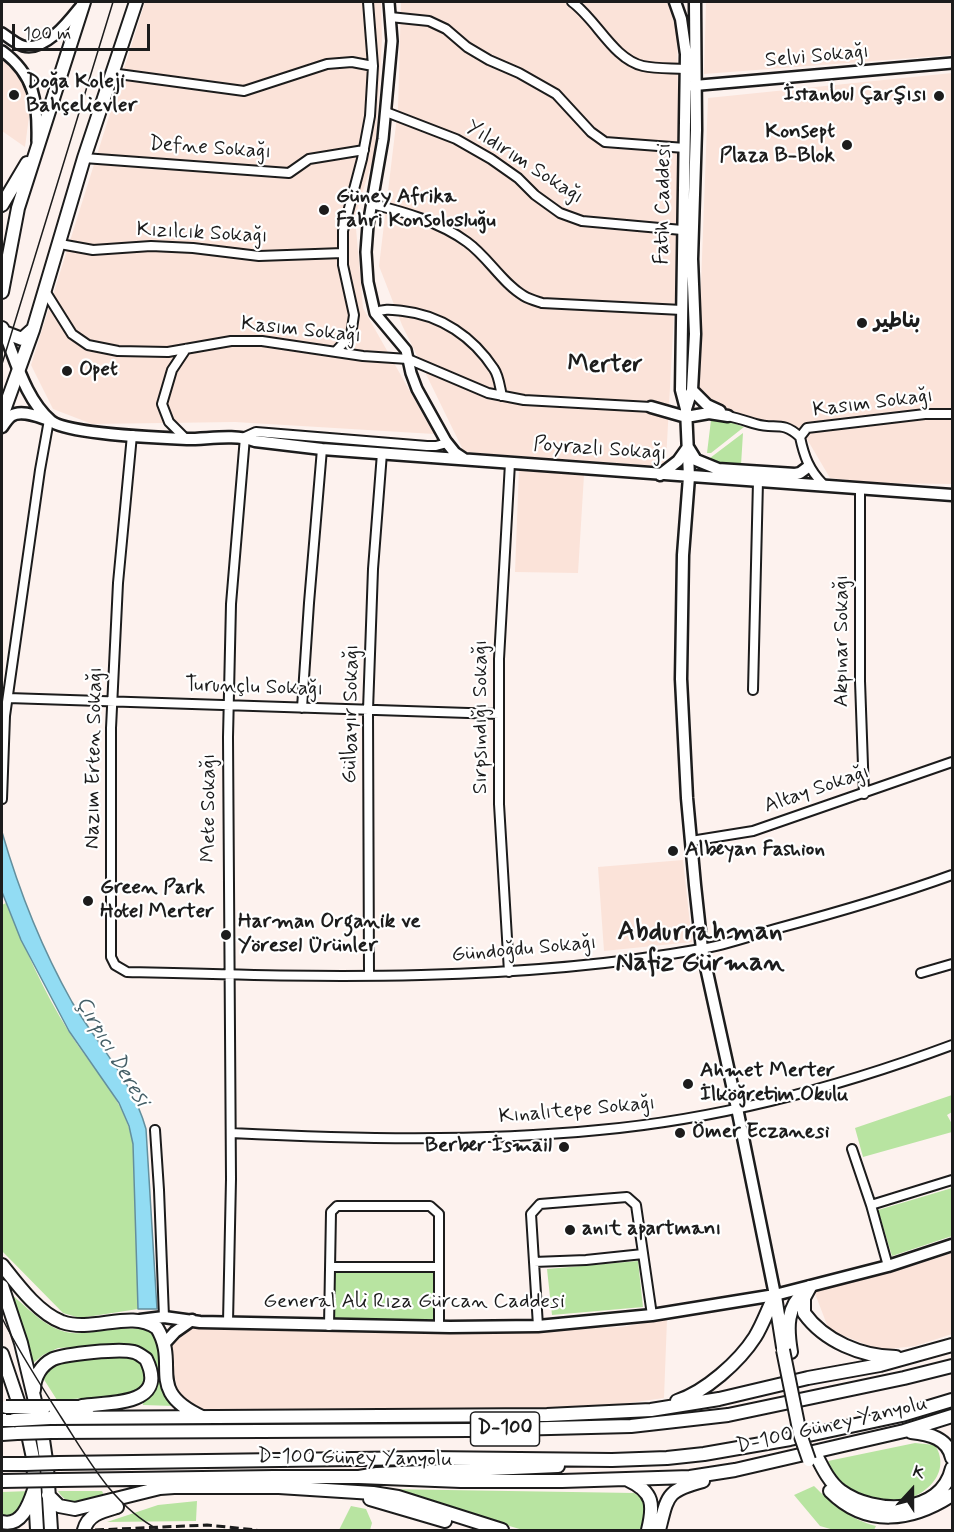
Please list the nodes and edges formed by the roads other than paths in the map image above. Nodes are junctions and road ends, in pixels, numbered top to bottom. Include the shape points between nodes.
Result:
1 (84, 2) edge
2 (136, 2) edge
3 (368, 2) edge
4 (389, 2) edge
5 (572, 2) edge
6 (675, 2) edge
7 (695, 2) edge
8 (390, 17) junction
9 (2, 33) edge
10 (2, 51) edge
11 (952, 63) edge
12 (373, 66) junction
13 (686, 69) junction
14 (111, 73) junction
15 (691, 86) junction
16 (386, 112) junction
17 (37, 146) junction
18 (684, 148) junction
19 (364, 150) junction
20 (84, 158) junction
21 (372, 204) junction
22 (2, 205) edge
23 (682, 230) junction
24 (60, 244) junction
25 (343, 253) junction
26 (45, 291) junction
27 (2, 292) edge
28 (682, 310) junction
29 (375, 313) junction
30 (3, 330) edge
31 (33, 330) junction
32 (186, 349) junction
33 (336, 351) junction
34 (408, 359) junction
35 (18, 372) junction
36 (692, 390) junction
37 (502, 396) junction
38 (651, 406) joint
39 (686, 413) junction
40 (952, 414) edge
41 (728, 416) junction
42 (2, 417) edge
43 (49, 420) junction
44 (2, 427) edge
45 (132, 435) junction
46 (800, 437) junction
47 (245, 438) junction
48 (186, 439) junction
49 (447, 442) junction
50 (688, 447) junction
51 (322, 449) junction
52 (382, 453) junction
53 (433, 457) junction
54 (464, 459) junction
55 (510, 463) junction
56 (808, 467) junction
57 (660, 475) junction
58 (689, 477) junction
59 (758, 481) junction
60 (823, 484) junction
61 (860, 489) junction
62 (952, 495) edge
63 (753, 690) dead end
64 (8, 698) junction
65 (112, 701) junction
66 (228, 705) junction
67 (302, 708) junction
68 (368, 710) junction
69 (499, 714) junction
70 (952, 762) edge
71 (864, 794) junction
72 (2, 799) edge
73 (691, 841) junction
74 (952, 875) edge
75 (702, 949) junction
76 (952, 963) edge
77 (509, 972) junction
78 (921, 973) dead end
79 (230, 975) junction
80 (369, 975) junction
81 (952, 1045) edge
82 (737, 1108) junction
83 (154, 1130) dead end
84 (231, 1134) junction
85 (852, 1149) dead end
86 (952, 1180) edge
87 (871, 1205) junction
88 (952, 1245) edge
89 (643, 1254) junction
90 (534, 1262) junction
91 (2, 1265) edge
92 (888, 1266) junction
93 (331, 1267) junction
94 (439, 1267) junction
95 (2, 1287) edge
96 (810, 1287) junction
97 (774, 1295) junction
98 (652, 1315) junction
99 (164, 1317) junction
100 (140, 1320) junction
101 (192, 1320) junction
102 (228, 1322) junction
103 (329, 1326) junction
104 (439, 1326) junction
105 (538, 1326) junction
106 (164, 1344) junction
107 (952, 1345) edge
108 (787, 1351) junction
109 (2, 1354) edge
110 (913, 1357) junction
111 (952, 1366) edge
112 (34, 1400) junction
113 (952, 1400) edge
114 (82, 1406) junction
115 (3, 1408) edge
116 (651, 1410) junction
117 (48, 1413) junction
118 (952, 1416) edge
119 (206, 1418) junction
120 (8, 1420) edge
121 (904, 1431) junction
122 (2, 1434) edge
123 (952, 1458) edge
124 (813, 1459) junction
125 (590, 1460) junction
126 (2, 1464) edge
127 (952, 1468) edge
128 (735, 1470) junction
129 (359, 1477) junction
130 (627, 1479) junction
131 (2, 1481) edge
132 (35, 1486) junction
133 (952, 1494) edge
134 (48, 1495) junction
135 (2, 1522) edge
136 (37, 1530) edge
137 (51, 1530) edge
138 (84, 1530) edge
139 (480, 1530) edge
140 (502, 1530) edge
141 (648, 1530) edge
142 (659, 1530) edge

1 - 9 street via 62,29 37,46 23,46
1 - 17 main road
2 - 14 main road
3 - 12 street
4 - 8 street
5 - 13 street via 585,11 626,59 644,66
6 - 13 main road, Fatih Caddesi via 681,19
7 - 15 main road, Fatih Caddesi
8 - 16 street via 392,41
8 - 18 street via 429,21 446,29 467,47 556,94 605,142
10 - 17 street via 24,71 34,94
11 - 15 street, Selvi Sokağı
12 - 14 street via 352,62 327,64 244,91
12 - 19 street
13 - 15 main road, Fatih Caddesi
14 - 20 main road
15 - 18 main road, Fatih Caddesi
15 - 36 main road, Fatih Caddesi via 695,334
16 - 21 street
16 - 23 street, Yıldırım Sokağı via 456,139 491,159 560,213 582,221
17 - 22 main road
17 - 27 main road via 18,208
18 - 23 main road, Fatih Caddesi
19 - 20 street, Defne Sokağı via 309,159 289,173
19 - 25 street via 343,231
20 - 24 main road
21 - 28 street via 450,231 468,242 524,296 542,303
21 - 29 street via 366,252
23 - 28 main road, Fatih Caddesi
24 - 25 street, Kızılcık Sokağı via 93,250 193,248 258,256
24 - 26 main road
25 - 33 street via 354,315 351,335
26 - 31 main road
26 - 32 street, Kasım Sokağı via 72,334 88,345 117,351
28 - 39 main road, Fatih Caddesi via 681,390
29 - 34 street via 406,350
29 - 37 street, Kasım Sokağı via 383,309 418,313 456,328 496,370
30 - 31 main road via 22,339
30 - 35 main road
31 - 35 main road
32 - 33 street, Kasım Sokağı via 231,341 262,341
32 - 48 street via 172,370 162,404 170,422
33 - 34 street, Kasım Sokağı
34 - 37 street, Kasım Sokağı
34 - 49 street via 417,389
35 - 42 main road
35 - 43 main road
36 - 39 main road, Fatih Caddesi
36 - 41 main road via 707,405
37 - 38 street, Kasım Sokağı
38 - 39 main road
39 - 41 main road
39 - 50 main road, Fatih Caddesi
40 - 46 street, Kasım Sokağı via 807,428
41 - 46 street, Kasım Sokağı via 788,427
43 - 44 main road, Poyrazlı Sokağı via 17,414
43 - 45 main road, Poyrazlı Sokağı via 84,431
43 - 64 street
45 - 48 main road, Poyrazlı Sokağı
45 - 65 street, Nazım Erten Sokağı
46 - 56 street, Kasım Sokağı
47 - 48 main road, Poyrazlı Sokağı
47 - 49 street, Poyrazlı Sokağı via 256,432 427,446
47 - 51 main road, Poyrazlı Sokağı
47 - 66 street, Mete Sokağı via 231,604
49 - 53 main road via 442,453
49 - 54 main road
50 - 56 main road via 696,460 718,469 795,474
50 - 57 main road
50 - 58 main road, Fatih Caddesi
51 - 52 main road, Poyrazlı Sokağı
51 - 67 street
52 - 53 main road, Poyrazlı Sokağı
52 - 68 street, Gülbayır Sokağı
53 - 54 main road, Poyrazlı Sokağı
54 - 55 main road, Poyrazlı Sokağı
55 - 57 main road, Poyrazlı Sokağı
55 - 69 street, Sırpsındığı Sokağı
56 - 60 street, Kasım Sokağı
57 - 58 main road, Poyrazlı Sokağı
58 - 59 main road, Poyrazlı Sokağı
58 - 73 main road, Fatih Caddesi via 681,679
59 - 60 main road, Poyrazlı Sokağı
59 - 63 street
60 - 61 main road, Poyrazlı Sokağı
61 - 62 main road, Poyrazlı Sokağı
61 - 71 street, Akpınar Sokağı
64 - 65 street, Turunçlu Sokağı
64 - 72 street
65 - 66 street, Turunçlu Sokağı
65 - 79 street, Nazım Erten Sokağı via 111,957 115,965 127,972
66 - 67 street, Turunçlu Sokağı
66 - 79 street, Mete Sokağı
67 - 68 street, Turunçlu Sokağı
68 - 69 street, Turunçlu Sokağı
68 - 80 street, Gülbayır Sokağı
69 - 77 street, Sırpsındığı Sokağı via 499,804
70 - 71 street, Altay Sokağı
71 - 73 street, Altay Sokağı via 753,831
73 - 75 main road, Fatih Caddesi
74 - 75 street, Gündoğdu Sokağı
75 - 77 street, Gündoğdu Sokağı
75 - 82 main road, Fatih Caddesi
76 - 78 street
77 - 80 street, Gündoğdu Sokağı
79 - 80 street, Gündoğdu Sokağı
79 - 84 street, Mete Sokağı
81 - 82 street, Kınalıtepe Sokağı via 808,1092
82 - 84 street, Kınalıtepe Sokağı via 601,1130 497,1137 394,1139
82 - 97 main road, Fatih Caddesi
83 - 99 street
84 - 102 street, Mete Sokağı
85 - 87 street
86 - 87 street
87 - 92 street
88 - 92 main road, General Ali Rıza Gürcan Caddesi
89 - 90 street
89 - 90 street via 636,1205 627,1197 540,1204 531,1214
89 - 98 street
90 - 105 street
91 - 100 main road via 37,1304 60,1321 85,1326
92 - 96 main road, General Ali Rıza Gürcan Caddesi
93 - 94 street
93 - 94 street via 331,1212 338,1206 430,1206 439,1214
93 - 103 street
94 - 104 street
95 - 112 main road via 21,1342
96 - 97 main road, General Ali Rıza Gürcan Caddesi
96 - 108 main road via 798,1297 790,1314
96 - 110 main road via 804,1298 804,1313 828,1335 861,1352
97 - 98 main road, General Ali Rıza Gürcan Caddesi
97 - 108 main road
97 - 116 main road via 754,1338 721,1373 693,1394
98 - 105 main road, General Ali Rıza Gürcan Caddesi
99 - 100 main road, General Ali Rıza Gürcan Caddesi
99 - 101 main road, General Ali Rıza Gürcan Caddesi
100 - 106 main road via 157,1328
101 - 102 main road, General Ali Rıza Gürcan Caddesi
101 - 106 main road
102 - 103 main road, General Ali Rıza Gürcan Caddesi
103 - 104 main road, General Ali Rıza Gürcan Caddesi
104 - 105 main road, General Ali Rıza Gürcan Caddesi
106 - 119 main road via 171,1392 178,1402
107 - 110 main road
108 - 124 main road
109 - 132 main road via 26,1425
110 - 116 main road
111 - 122 main road, D-100, bridge via 737,1413 631,1426
112 - 114 main road via 37,1374 52,1360 120,1351 132,1351 146,1359 151,1377 139,1398
112 - 134 main road via 41,1426
113 - 125 main road, D-100 via 727,1450 667,1458
114 - 117 main road
114 - 119 main road
115 - 117 main road, bridge
116 - 119 main road via 547,1415
117 - 119 main road
117 - 120 main road, bridge
118 - 121 main road, D-100 Güney Yanyolu
121 - 123 main road via 939,1438
121 - 128 main road, D-100 Güney Yanyolu
124 - 127 main road via 841,1491 882,1507 917,1504 930,1497 946,1485
124 - 133 main road via 820,1480 835,1496 869,1514 905,1516 926,1510
125 - 126 main road, D-100, bridge via 428,1458
125 - 129 main road via 539,1468
128 - 130 main road, D-100 Güney Yanyolu via 690,1477
128 - 142 main road via 675,1491 666,1503
129 - 130 main road, D-100 Güney Yanyolu via 461,1481
129 - 131 main road, D-100 Güney Yanyolu, bridge
130 - 141 main road via 650,1497
132 - 135 main road via 18,1520
132 - 136 main road
134 - 137 main road
134 - 140 main road via 59,1506 75,1509 174,1486 352,1491 398,1497
138 - 139 main road via 89,1519 105,1510 169,1493 201,1492 373,1499

